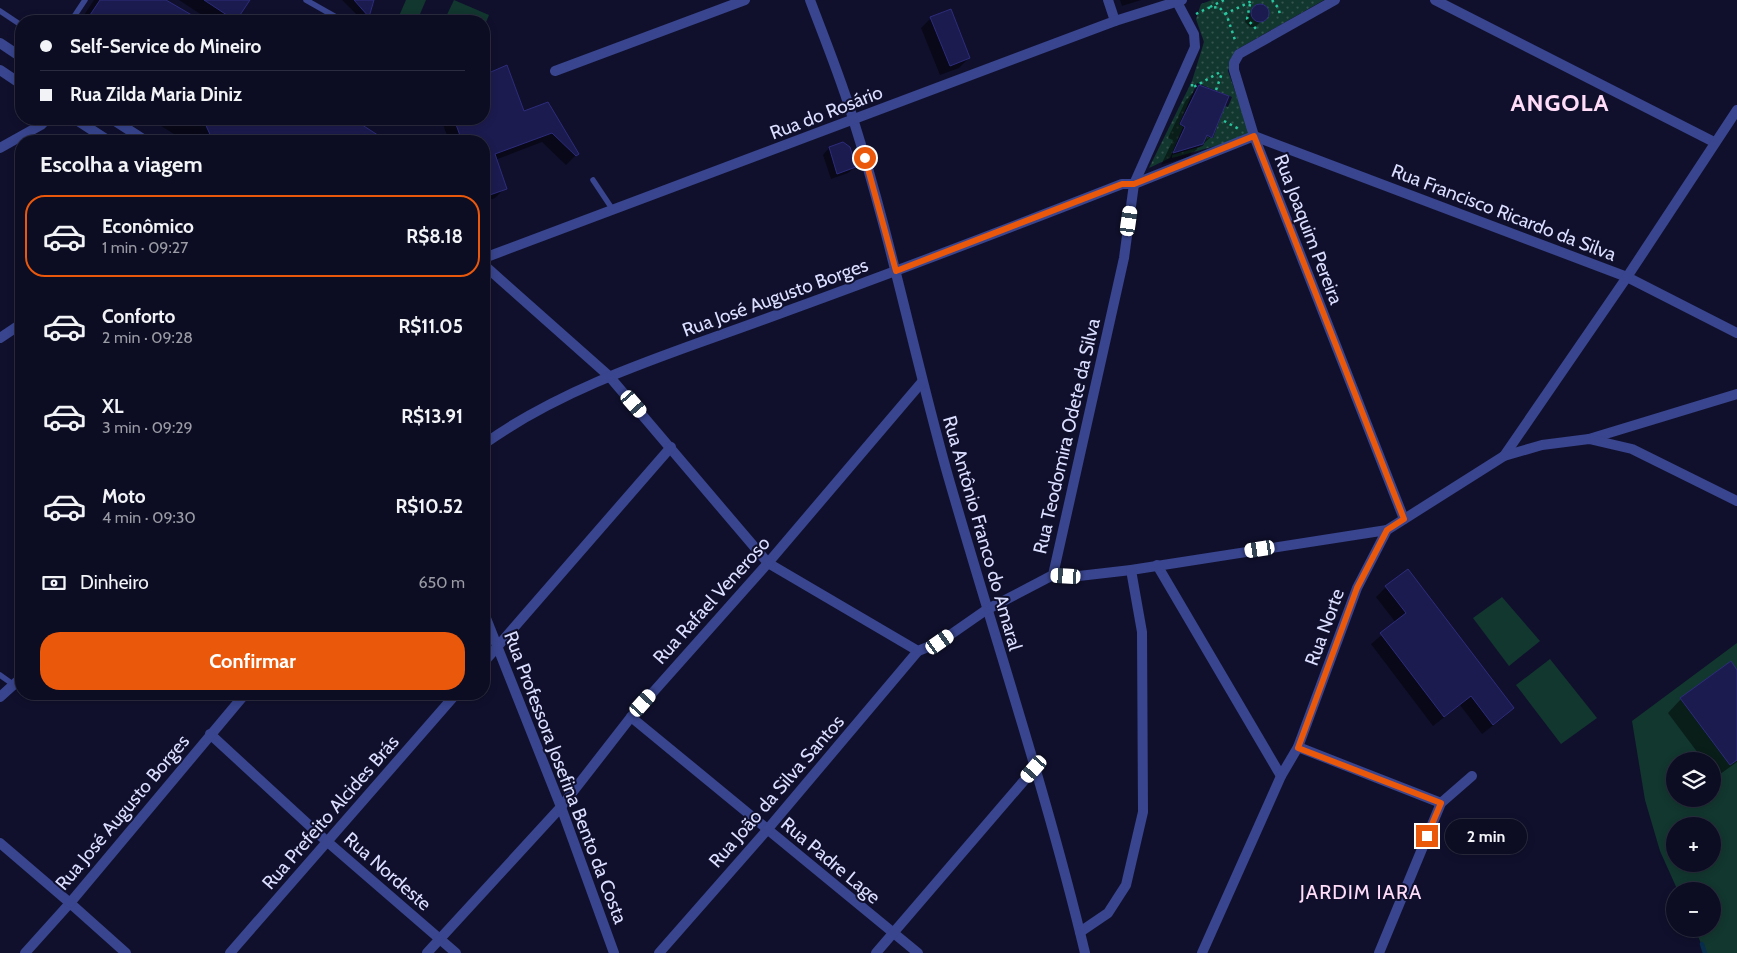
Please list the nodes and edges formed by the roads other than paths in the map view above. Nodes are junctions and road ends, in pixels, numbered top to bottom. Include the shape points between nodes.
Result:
1 (77, 0) edge
2 (306, 0) edge
3 (745, 0) edge
4 (810, 0) edge
5 (1108, 0) edge
6 (1335, 0) edge
7 (1435, 0) edge
8 (1180, 1) edge
9 (84, 2) edge
10 (0, 11) edge
11 (75, 15) edge
12 (332, 15) edge
13 (15, 21) edge
14 (1115, 21) junction
15 (0, 43) edge
16 (15, 53) edge
17 (0, 70) edge
18 (555, 71) dead end
19 (15, 80) edge
20 (1737, 110) edge
21 (854, 120) junction
22 (41, 125) edge
23 (84, 125) edge
24 (121, 125) edge
25 (23, 135) edge
26 (100, 135) edge
27 (137, 135) edge
28 (1254, 136) junction
29 (15, 140) edge
30 (1714, 142) junction
31 (0, 148) edge
32 (593, 180) dead end
33 (1134, 184) junction
34 (613, 210) junction
35 (490, 256) edge
36 (490, 270) edge
37 (896, 271) junction
38 (1627, 277) junction
39 (15, 328) edge
40 (1737, 333) edge
41 (0, 338) edge
42 (609, 376) junction
43 (922, 382) junction
44 (1737, 394) edge
45 (1589, 439) junction
46 (490, 440) edge
47 (671, 447) junction
48 (1504, 456) junction
49 (1737, 501) edge
50 (1404, 519) junction
51 (1387, 530) junction
52 (768, 563) junction
53 (1157, 565) junction
54 (1131, 570) junction
55 (1053, 575) junction
56 (986, 610) junction
57 (490, 629) edge
58 (497, 647) junction
59 (918, 652) junction
60 (490, 655) edge
61 (0, 675) edge
62 (15, 680) edge
63 (15, 684) edge
64 (0, 697) edge
65 (240, 700) edge
66 (451, 700) edge
67 (631, 717) junction
68 (210, 734) junction
69 (1298, 748) junction
70 (1034, 769) junction
71 (1281, 776) junction
72 (1472, 776) dead end
73 (1441, 803) junction
74 (560, 807) junction
75 (767, 830) junction
76 (327, 842) junction
77 (0, 843) edge
78 (70, 903) junction
79 (1080, 932) junction
80 (892, 933) junction
81 (440, 939) junction
82 (25, 953) edge
83 (126, 953) edge
84 (230, 953) edge
85 (427, 953) edge
86 (456, 953) edge
87 (614, 953) edge
88 (659, 953) edge
89 (876, 953) edge
90 (918, 953) edge
91 (1085, 953) edge
92 (1202, 953) edge
93 (1379, 953) edge

1 - 9 lane
2 - 12 lane
3 - 18 street
4 - 21 street, Rua Antônio Franco do Amaral
5 - 14 street
6 - 28 street, Rua Joaquim Pereira via 1239,54 1234,70
7 - 30 street
8 - 14 street, Rua do Rosário
8 - 33 street, Rua Teodomira Odete da Silva via 1194,34 1195,47
9 - 11 lane
10 - 13 lane
14 - 21 street, Rua do Rosário
15 - 16 street
17 - 19 street
20 - 30 street
21 - 34 street, Rua do Rosário
21 - 37 street, Rua Antônio Franco do Amaral
22 - 25 street
23 - 26 street
24 - 27 street
28 - 33 street, Rua José Augusto Borges
28 - 38 street, Rua Francisco Ricardo da Silva
28 - 50 street, Rua Joaquim Pereira
29 - 31 street
30 - 38 street
32 - 34 lane
33 - 37 street, Rua José Augusto Borges via 1122,184
33 - 55 street, Rua Teodomira Odete da Silva via 1124,258
34 - 35 street, Rua do Rosário
36 - 42 street
37 - 42 street, Rua José Augusto Borges
37 - 43 street, Rua Antônio Franco do Amaral
38 - 40 street, Rua Francisco Ricardo da Silva
38 - 48 street
39 - 41 street
42 - 46 street, Rua José Augusto Borges via 511,424
42 - 47 street
43 - 52 street, Rua Rafael Veneroso
43 - 56 street, Rua Antônio Franco do Amaral
44 - 45 street
45 - 48 street, Rua Norte via 1542,445
45 - 49 street, Rua Norte via 1632,450
47 - 52 street
47 - 58 street
48 - 50 street, Rua Norte
50 - 51 street, Rua Norte
51 - 53 street
51 - 69 street, Rua Norte via 1357,588
52 - 59 street
52 - 67 street, Rua Rafael Veneroso
53 - 54 street
53 - 71 street
54 - 55 street via 1079,576
54 - 79 street via 1142,632 1143,812 1126,885 1108,913
55 - 56 street, Rua Teodomira Odete da Silva
56 - 59 street, Rua Teodomira Odete da Silva via 940,642
56 - 70 street, Rua Antônio Franco do Amaral
57 - 58 street, Rua Professora Josefina Bento da Costa
58 - 60 street
58 - 74 street, Rua Professora Josefina Bento da Costa
59 - 75 street, Rua João da Silva Santos
61 - 62 lane
63 - 64 street
65 - 68 street, Rua José Augusto Borges
66 - 76 street, Rua Prefeito Alcides Brás
67 - 74 street, Rua Rafael Veneroso
67 - 75 street, Rua Padre Lage
68 - 76 street, Rua Nordeste
68 - 78 street, Rua José Augusto Borges
69 - 71 street, Rua Norte
69 - 73 street
70 - 79 street, Rua Antônio Franco do Amaral
70 - 80 street
71 - 92 street, Rua Norte
72 - 73 street
73 - 93 street
74 - 81 street, Rua Rafael Veneroso
74 - 87 street, Rua Professora Josefina Bento da Costa
75 - 80 street, Rua Padre Lage
75 - 88 street, Rua João da Silva Santos
76 - 81 street, Rua Nordeste
76 - 84 street, Rua Prefeito Alcides Brás
77 - 78 street
78 - 82 street, Rua José Augusto Borges
78 - 83 street
79 - 91 street, Rua Antônio Franco do Amaral
80 - 89 street
80 - 90 street, Rua Padre Lage
81 - 85 street, Rua Rafael Veneroso
81 - 86 street, Rua Nordeste

